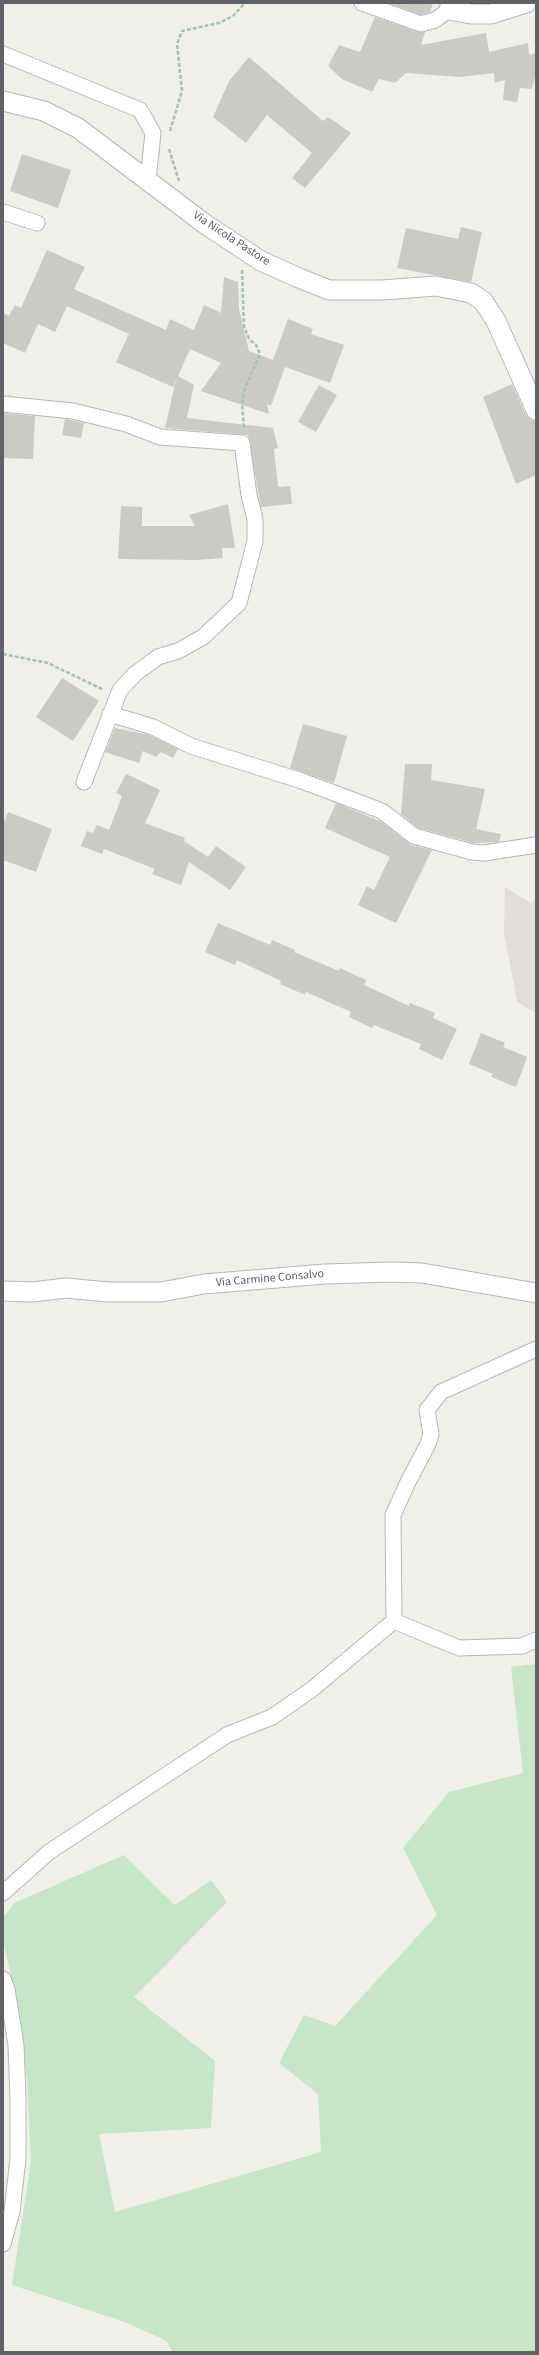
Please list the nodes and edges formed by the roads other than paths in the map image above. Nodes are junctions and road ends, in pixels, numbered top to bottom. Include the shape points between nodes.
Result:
1 (362, 3) edge
2 (526, 3) edge
3 (450, 6) edge
4 (3, 54) edge
5 (3, 101) edge
6 (148, 180) junction
7 (3, 212) edge
8 (37, 223) dead end
9 (3, 404) edge
10 (536, 410) edge
11 (110, 714) junction
12 (84, 782) dead end
13 (536, 845) edge
14 (3, 1291) edge
15 (536, 1293) edge
16 (536, 1349) edge
17 (394, 1621) junction
18 (536, 1640) edge
19 (3, 1893) edge
20 (3, 1979) edge
21 (3, 2244) edge

1 - 3 street via 421,24 435,20
2 - 3 street via 491,14 471,14
4 - 6 street via 140,110 153,133
5 - 6 street, Via Nicola Pastore via 44,111 78,128
6 - 10 street, Via Nicola Pastore via 205,224 261,261 329,290 436,286 471,292 483,300 496,321
7 - 8 street
9 - 11 street via 73,412 126,424 160,437 242,443 255,519 255,541 239,603 203,637 178,651 158,657 135,674 117,696
11 - 12 street
11 - 13 street via 153,727 191,746 302,781 382,811 414,836 484,853
14 - 15 street, Via Carmine Consalvo via 33,1292 66,1288 108,1292 161,1292 204,1284 325,1274 392,1272 430,1274
16 - 17 street via 441,1392 427,1410 431,1434 428,1444 394,1515
17 - 18 street via 459,1648 522,1646
17 - 19 street via 311,1690 272,1717 227,1735 49,1852
20 - 21 street via 16,2044 18,2098 18,2159 12,2211

